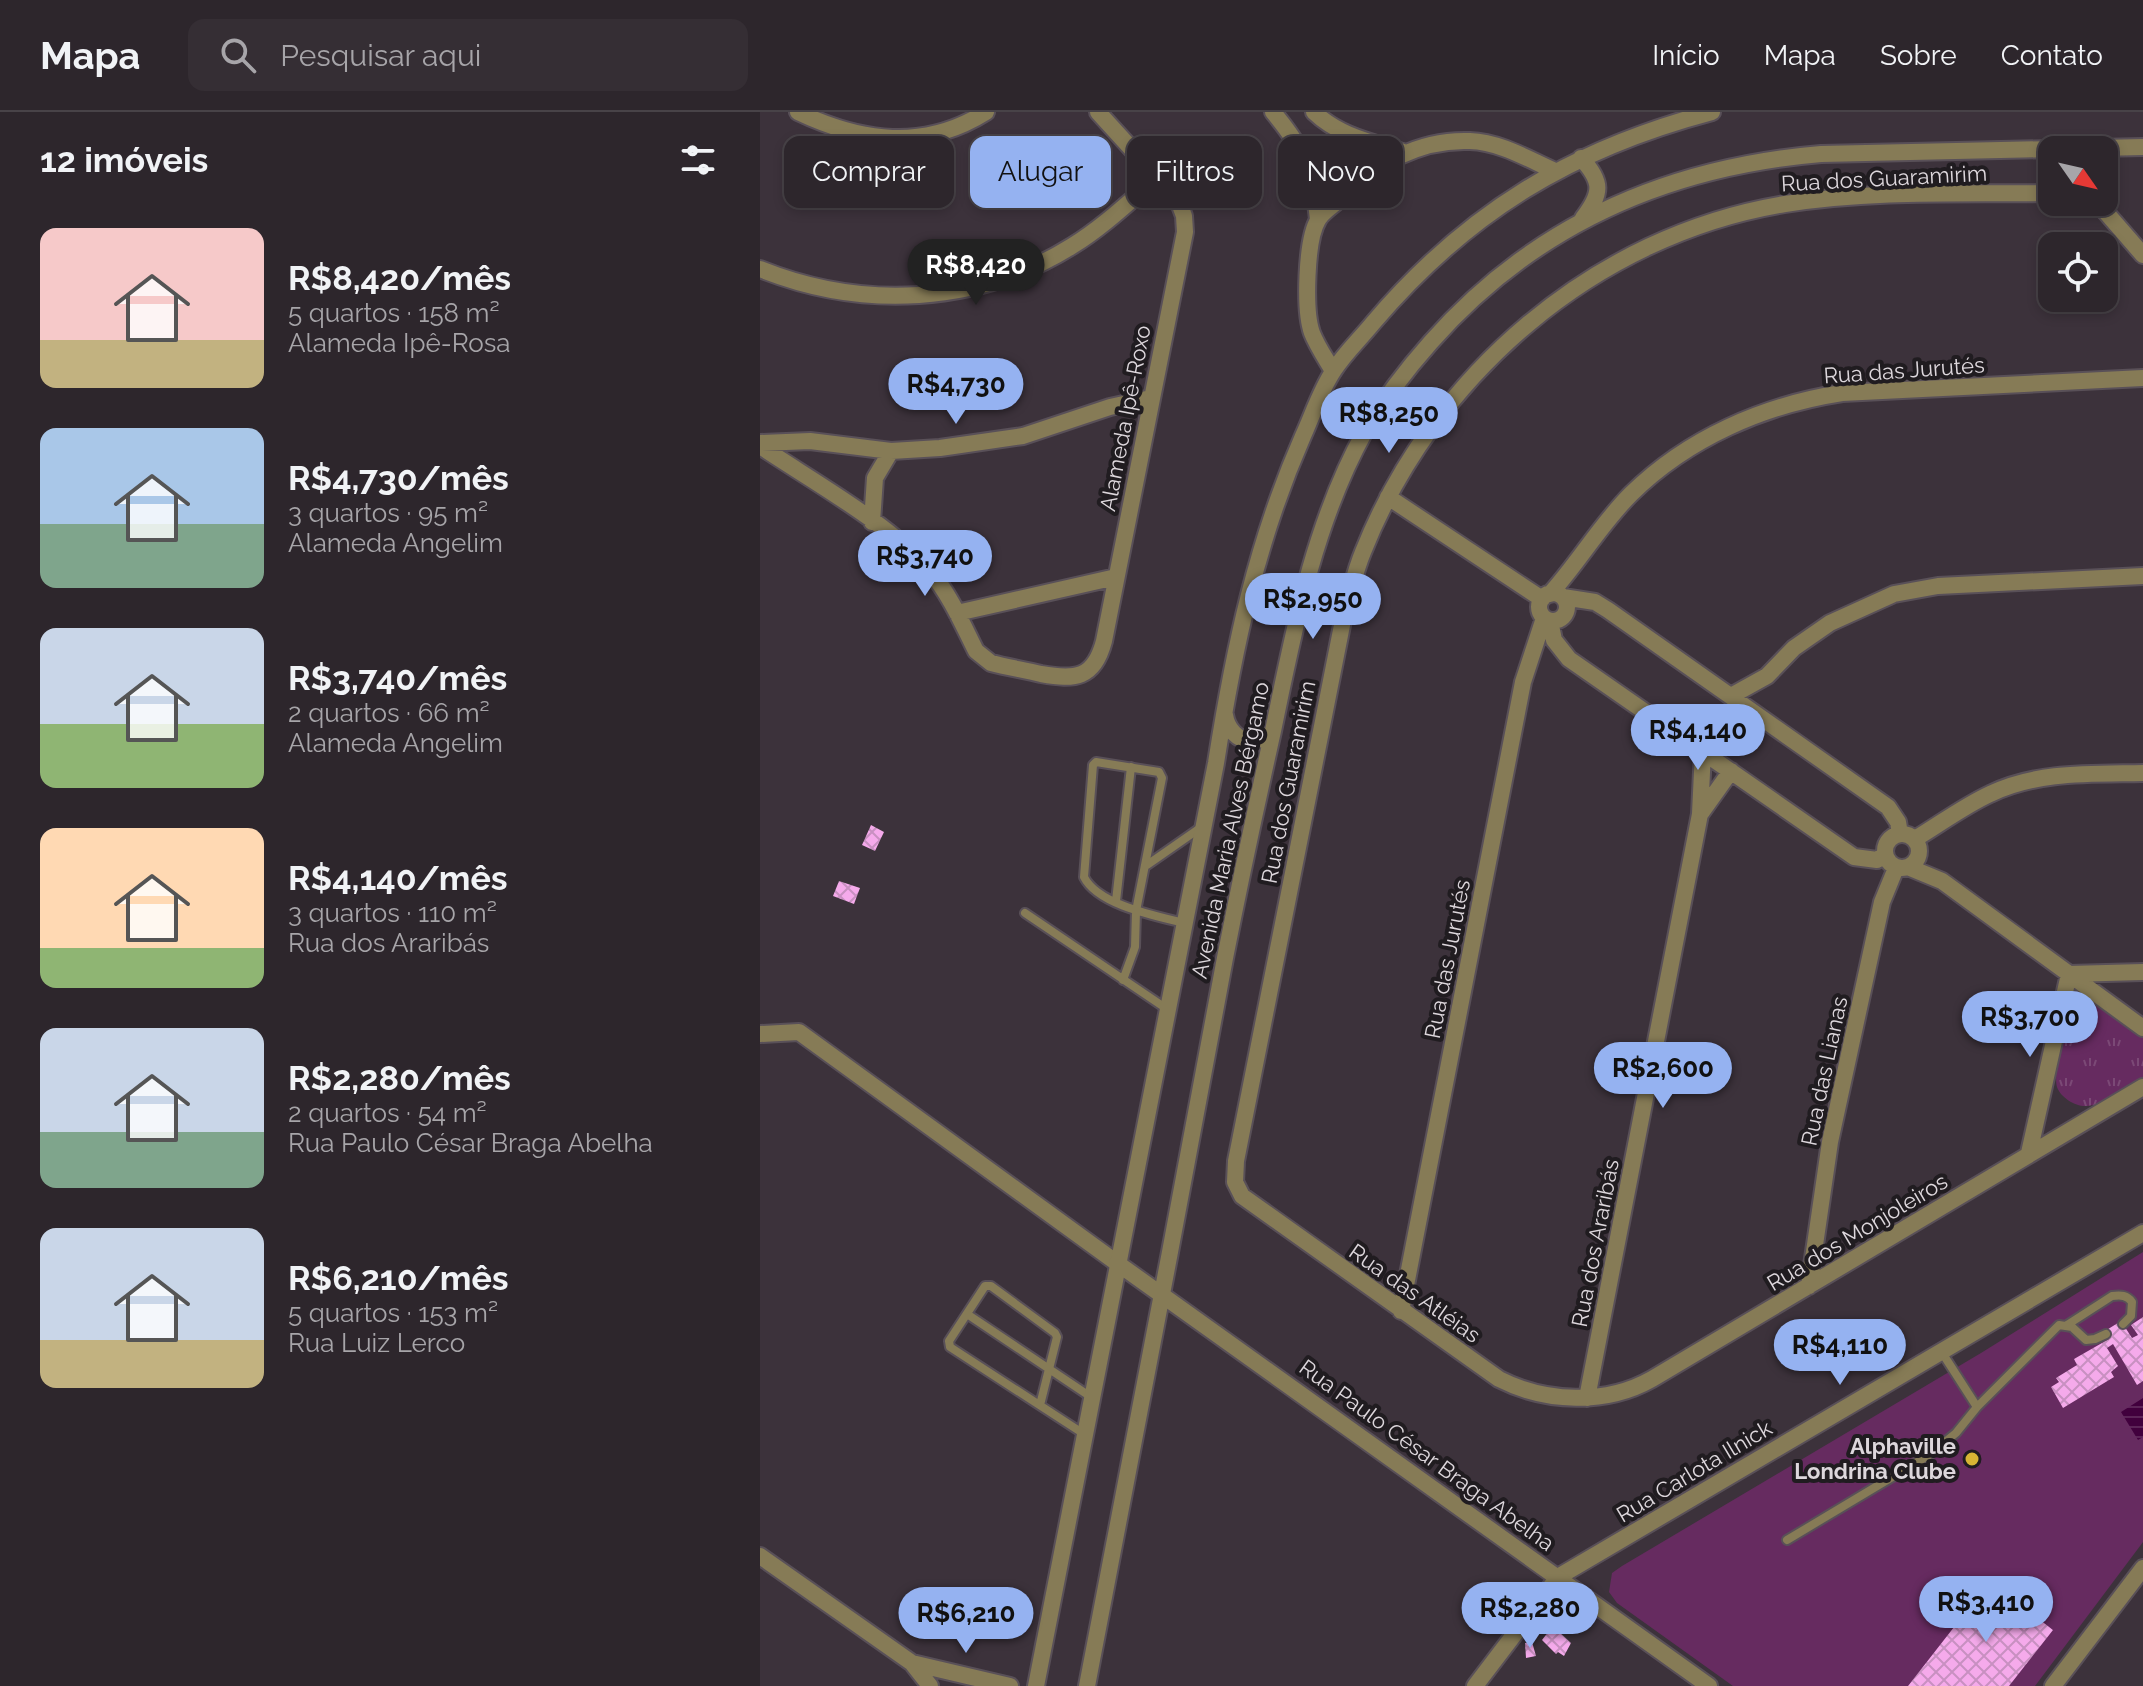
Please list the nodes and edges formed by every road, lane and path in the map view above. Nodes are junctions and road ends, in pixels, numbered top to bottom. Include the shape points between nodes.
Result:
1 (798, 112) edge
2 (986, 112) edge
3 (1098, 112) edge
4 (1273, 112) edge
5 (1314, 112) edge
6 (1712, 112) edge
7 (1352, 136) edge
8 (1127, 143) edge
9 (2143, 147) edge
10 (1403, 152) edge
11 (1581, 158) junction
12 (1555, 171) junction
13 (2038, 193) edge
14 (1127, 203) edge
15 (1181, 208) edge
16 (1330, 208) edge
17 (2109, 216) edge
18 (1318, 219) junction
19 (1579, 222) junction
20 (2143, 255) edge
21 (760, 269) edge
22 (1333, 371) junction
23 (2143, 378) edge
24 (1151, 398) junction
25 (760, 445) edge
26 (891, 451) junction
27 (1388, 497) junction
28 (872, 522) junction
29 (2143, 576) edge
30 (1116, 577) junction
31 (1551, 597) junction
32 (957, 613) junction
33 (1547, 619) junction
34 (1767, 676) junction
35 (1731, 696) junction
36 (1225, 709) junction
37 (1754, 712) junction
38 (1272, 733) junction
39 (1703, 751) junction
40 (1131, 767) junction
41 (1731, 771) junction
42 (2143, 773) edge
43 (1700, 814) junction
44 (1204, 825) junction
45 (1912, 841) junction
46 (1896, 863) junction
47 (1147, 865) junction
48 (1942, 881) junction
49 (1116, 901) junction
50 (1136, 911) junction
51 (1025, 913) dead end
52 (1184, 923) junction
53 (2143, 972) edge
54 (2069, 974) junction
55 (1123, 980) junction
56 (1167, 1009) junction
57 (2143, 1028) edge
58 (760, 1034) edge
59 (2143, 1087) edge
60 (2029, 1153) junction
61 (1236, 1186) joint
62 (2143, 1233) edge
63 (1117, 1263) junction
64 (1809, 1286) junction
65 (1163, 1293) junction
66 (1401, 1311) junction
67 (967, 1314) junction
68 (2123, 1324) dead end
69 (2067, 1325) junction
70 (2106, 1334) dead end
71 (1941, 1351) junction
72 (1050, 1369) junction
73 (1091, 1397) junction
74 (1587, 1398) junction
75 (1040, 1405) junction
76 (1977, 1407) junction
77 (1084, 1434) junction
78 (1787, 1540) dead end
79 (760, 1556) edge
80 (2143, 1568) edge
81 (1558, 1577) junction
82 (912, 1663) junction
83 (930, 1686) edge
84 (1010, 1686) edge
85 (1039, 1686) edge
86 (1050, 1686) edge
87 (1087, 1686) edge
88 (1475, 1686) edge
89 (1709, 1686) edge
90 (2053, 1686) edge

1 - 2 street via 854,134 902,139 931,134
3 - 8 street, Alameda Ipê-Roxo
4 - 18 street via 1301,149
5 - 7 street
6 - 11 street, Avenida Maria Alves Bérgamo
9 - 19 street, Avenida Maria Alves Bérgamo via 1779,157 1682,178
10 - 12 street via 1472,141 1505,148
11 - 12 street, Avenida Maria Alves Bérgamo
11 - 19 street via 1598,189
12 - 22 street, Avenida Maria Alves Bérgamo via 1436,257
13 - 27 street, Rua dos Guaramirim via 1785,204 1711,223 1640,251 1580,285 1495,353 1425,436
14 - 21 street via 1056,256 960,291 854,294
15 - 24 street, Alameda Ipê-Roxo via 1185,232
16 - 18 street
17 - 20 street
18 - 22 street via 1305,293 1312,332
19 - 38 street, Avenida Maria Alves Bérgamo via 1500,275 1453,318 1365,431 1311,566
22 - 36 street, Avenida Maria Alves Bérgamo via 1278,492 1254,568
23 - 31 street, Rua das Jurutés via 1842,393 1758,413 1696,446 1631,494
24 - 26 street via 1023,436
24 - 30 street, Alameda Ipê-Roxo
25 - 26 street via 810,441
25 - 28 street
26 - 28 street via 875,478
27 - 31 street
27 - 61 street, Rua dos Guaramirim via 1361,556 1337,646 1236,1161
28 - 32 street via 919,559
29 - 34 street via 1938,586 1894,594 1830,623 1794,648
30 - 32 street
30 - 32 street, Alameda Ipê-Roxo via 1102,650 1081,676 991,663 976,651
31 - 33 street via 1539,608
31 - 33 street via 1567,605 1559,620
31 - 35 street via 1595,602
33 - 39 street via 1565,656
33 - 66 street, Rua das Jurutés via 1523,682
34 - 35 street
34 - 37 street
35 - 37 street
36 - 38 street via 1227,725 1237,737 1253,741
36 - 44 street, Avenida Maria Alves Bérgamo
37 - 45 street via 1888,807
38 - 65 street, Avenida Maria Alves Bérgamo via 1248,835
39 - 41 street
39 - 43 street, Rua dos Araribás
40 - 47 lane via 1159,772 1162,778
40 - 49 lane
40 - 49 lane via 1093,765 1084,877 1096,892
41 - 43 street, Rua dos Araribás
41 - 46 street via 1854,857
42 - 45 street via 2017,784 1982,798
43 - 74 street, Rua dos Araribás
44 - 47 lane
44 - 52 street, Avenida Maria Alves Bérgamo
45 - 46 street via 1917,861
45 - 46 street via 1890,839
45 - 48 street
46 - 48 street
46 - 64 street, Rua das Lianas via 1882,902 1830,1142
47 - 50 lane
48 - 54 street
49 - 50 lane
50 - 52 lane
50 - 55 lane via 1135,947
51 - 55 lane
52 - 56 street, Avenida Maria Alves Bérgamo
53 - 54 street
54 - 57 street
54 - 60 street
55 - 56 lane
56 - 63 street, Avenida Maria Alves Bérgamo
58 - 63 street, Rua Paulo César Braga Abelha via 799,1032
59 - 60 street, Rua dos Monjoleiros
60 - 64 street, Rua dos Monjoleiros
61 - 66 street, Rua das Atléias via 1242,1196
62 - 71 street, Rua Carlota Ilnick
63 - 65 street, Rua Paulo César Braga Abelha
63 - 73 street, Avenida Maria Alves Bérgamo
64 - 74 street, Rua dos Monjoleiros via 1646,1383
65 - 81 street, Rua Paulo César Braga Abelha
65 - 87 street, Avenida Maria Alves Bérgamo
66 - 74 street, Rua das Atléias via 1507,1383
67 - 72 lane
67 - 72 lane via 985,1286 991,1286 1055,1333
67 - 75 lane via 950,1347
68 - 69 lane via 2131,1316 2132,1302 2118,1295
69 - 70 lane via 2086,1340
69 - 76 lane via 2059,1325
71 - 76 lane
71 - 81 street, Rua Carlota Ilnick
72 - 73 lane
72 - 75 lane
73 - 77 street, Avenida Maria Alves Bérgamo
75 - 77 lane
76 - 78 lane via 1929,1455
77 - 85 street, Avenida Maria Alves Bérgamo
79 - 82 street
80 - 90 street
81 - 88 street
81 - 89 street, Rua Paulo César Braga Abelha
82 - 83 street
82 - 84 street
85 - 86 street

